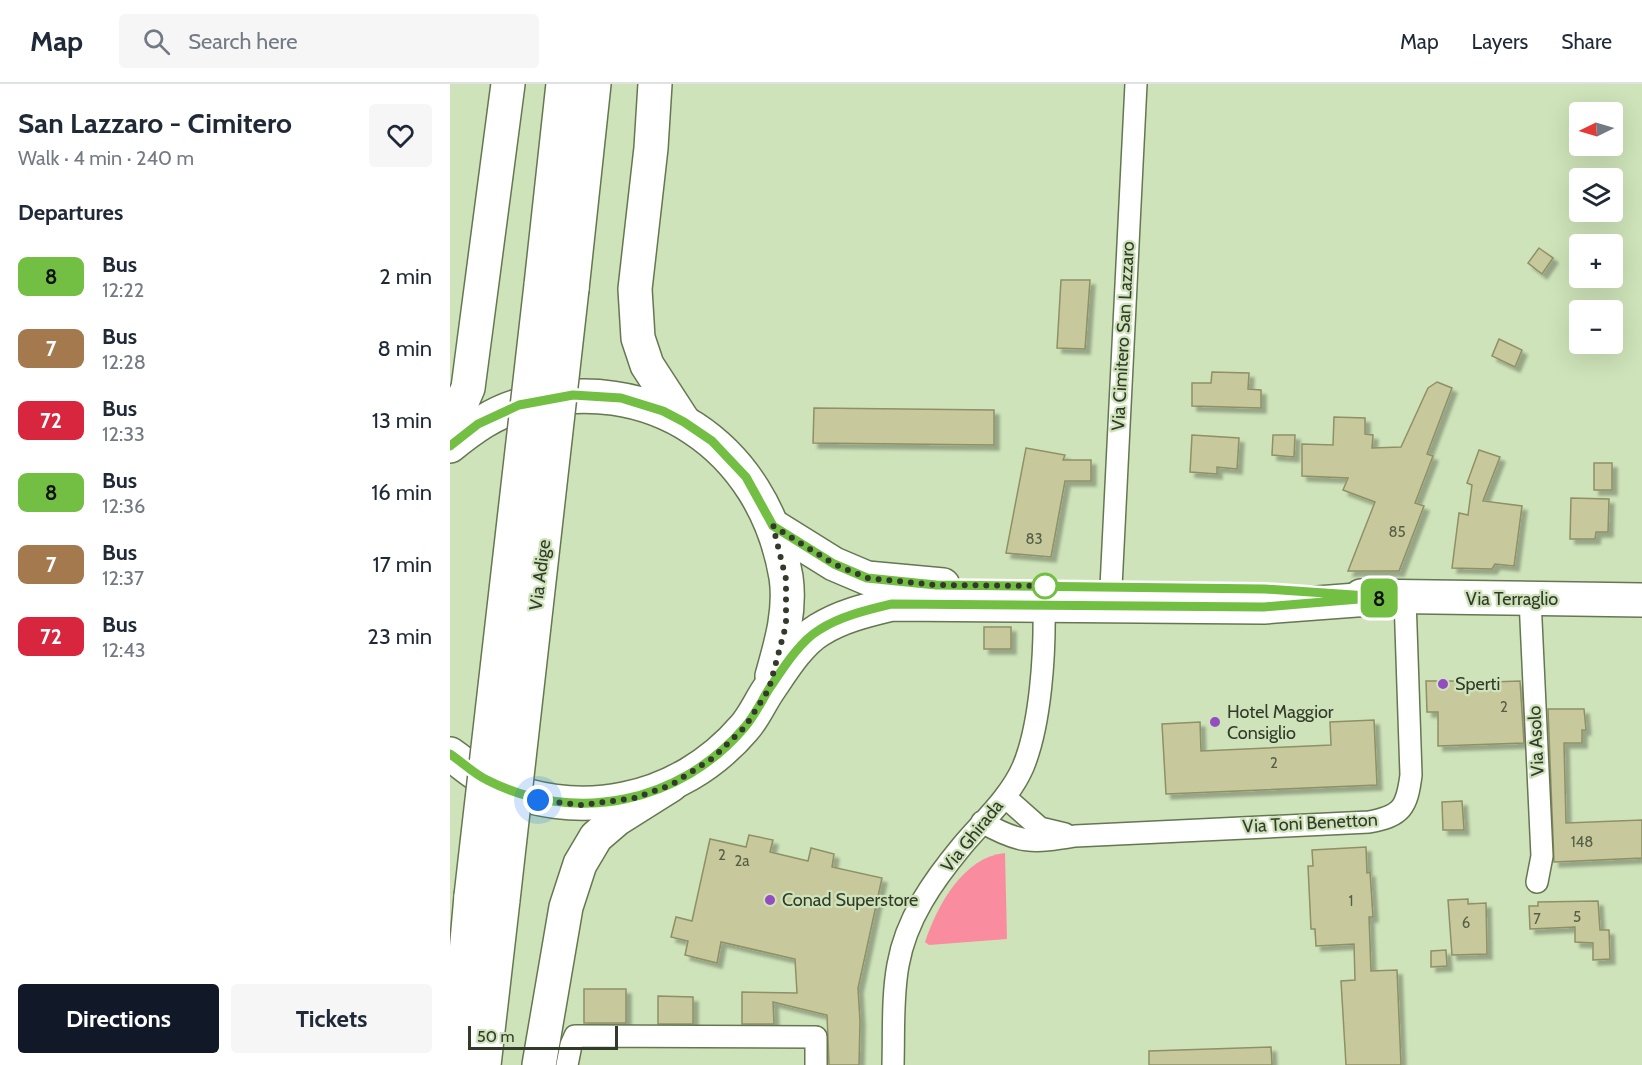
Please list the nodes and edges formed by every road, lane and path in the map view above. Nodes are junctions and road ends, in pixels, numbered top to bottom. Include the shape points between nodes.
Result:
1 (508, 84) edge
2 (562, 84) edge
3 (594, 84) edge
4 (655, 84) edge
5 (1136, 84) edge
6 (556, 287) junction
7 (684, 422) junction
8 (450, 430) edge
9 (450, 446) edge
10 (773, 526) junction
11 (1111, 587) junction
12 (1394, 598) junction
13 (1530, 599) junction
14 (1642, 600) edge
15 (1044, 605) junction
16 (769, 689) junction
17 (450, 754) edge
18 (671, 785) junction
19 (1005, 796) junction
20 (982, 822) junction
21 (1075, 836) junction
22 (1537, 882) dead end
23 (487, 898) junction
24 (456, 1065) edge
25 (484, 1065) edge
26 (539, 1065) edge
27 (567, 1065) edge
28 (816, 1065) edge
29 (893, 1065) edge

1 - 8 main road via 468,388
2 - 6 main road, Via Adige
3 - 6 main road, Via Adige
4 - 7 main road via 635,289 638,338 647,365
5 - 11 street, Via Cimitero San Lazzaro
6 - 23 main road, Via Adige, bridge
7 - 9 main road, Via Terraglio via 621,398 573,395 519,405 478,424
7 - 10 main road, Via Terraglio via 712,441 746,477
10 - 11 main road, Via Terraglio via 834,564 867,578 936,585
10 - 16 main road, Via Terraglio via 786,579 786,625
11 - 12 main road, Via Terraglio via 1265,589
12 - 13 main road, Via Terraglio
12 - 15 main road, Via Terraglio via 1264,607
12 - 21 street, Via Toni Benetton via 1412,776 1409,796 1401,811 1369,822
13 - 14 main road, Via Terraglio
13 - 22 street, Via Asolo via 1542,856
15 - 16 main road, Via Terraglio via 892,604 859,612 818,631 793,655
15 - 19 street, Via Ghirada via 1043,656 1032,734 1022,768
16 - 18 main road, Via Terraglio via 745,727 713,758
17 - 18 main road, Via Terraglio via 486,780 538,800 582,805 635,798
18 - 26 main road via 596,837 580,864 566,906
19 - 20 street, Via Ghirada
19 - 21 street, Via Toni Benetton via 1040,828
20 - 21 street, Via Toni Benetton via 1020,840
20 - 29 street, Via Ghirada via 937,879 908,932 896,979
23 - 24 main road, Via Adige
23 - 25 main road, Via Adige
27 - 28 street via 575,1036 816,1038

